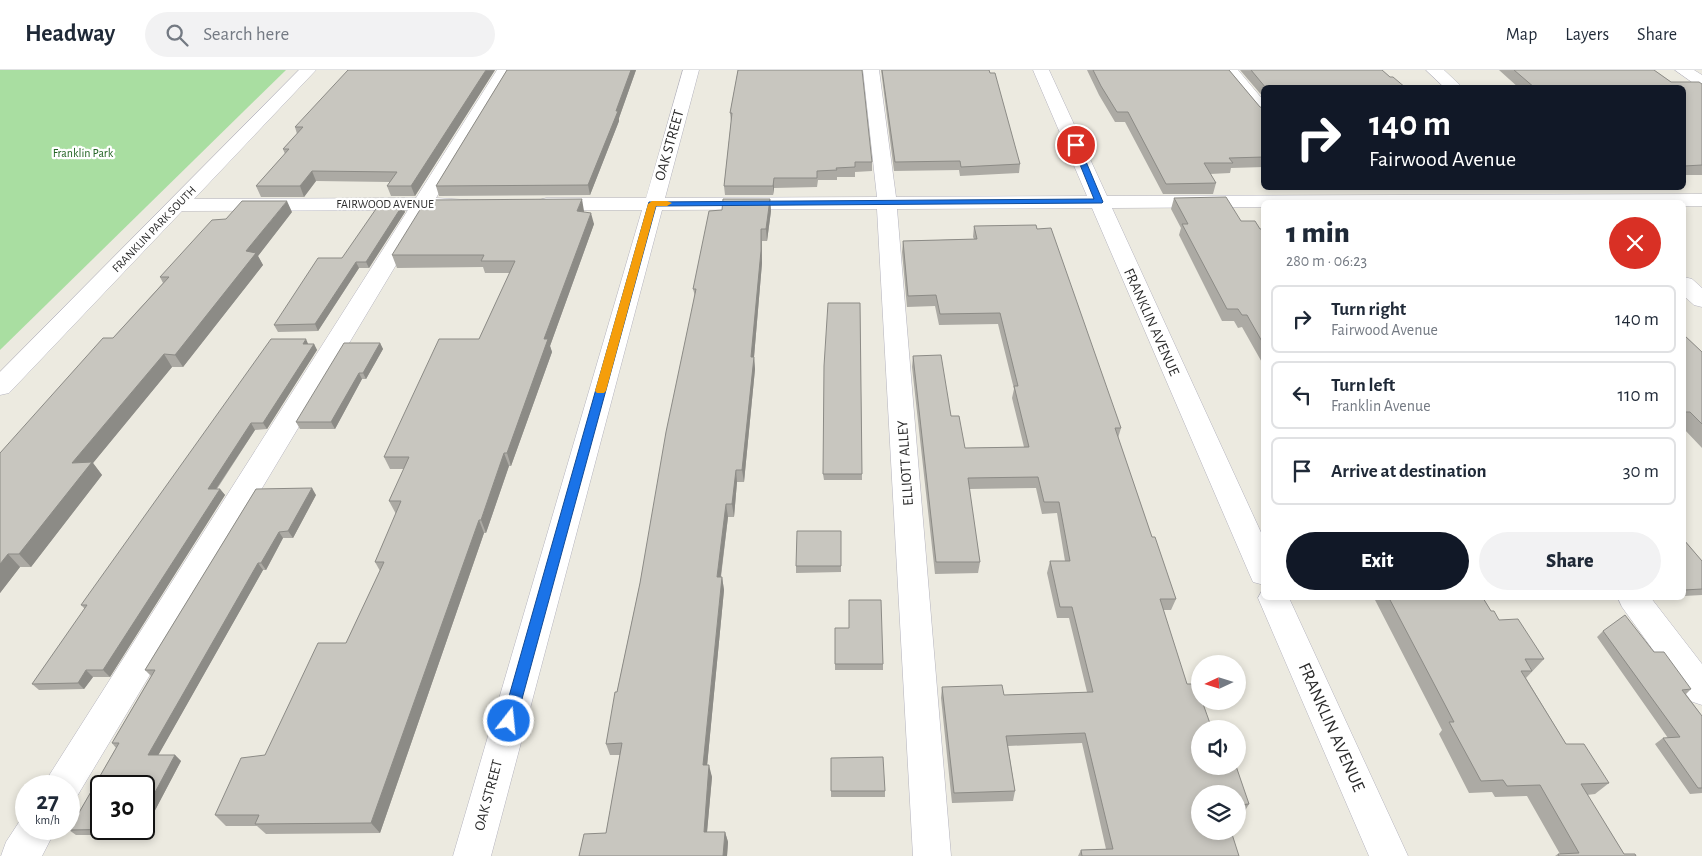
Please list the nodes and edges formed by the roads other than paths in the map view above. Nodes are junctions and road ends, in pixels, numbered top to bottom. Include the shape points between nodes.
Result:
1 (308, 70) edge
2 (505, 70) edge
3 (691, 70) edge
4 (871, 70) edge
5 (1041, 70) edge
6 (1229, 70) edge
7 (1434, 70) edge
8 (1683, 70) edge
9 (1702, 82) edge
10 (1452, 85) edge
11 (1261, 108) edge
12 (1332, 197) edge
13 (1582, 197) edge
14 (1702, 200) edge
15 (887, 202) junction
16 (1099, 202) junction
17 (420, 204) junction
18 (478, 204) edge
19 (528, 204) edge
20 (652, 204) junction
21 (177, 205) junction
22 (1686, 286) edge
23 (1702, 300) edge
24 (0, 387) edge
25 (1261, 566) edge
26 (1275, 600) edge
27 (1634, 600) edge
28 (1702, 690) edge
29 (70, 775) edge
30 (30, 840) edge
31 (20, 856) edge
32 (472, 856) edge
33 (932, 856) edge
34 (1389, 856) edge

1 - 21 street, FRANKLIN PARK SOUTH
2 - 17 street
3 - 20 street, OAK STREET
4 - 15 street, ELLIOTT ALLEY
5 - 16 street, FRANKLIN AVENUE
6 - 11 street
7 - 10 street
8 - 9 street
12 - 13 street
12 - 16 street
13 - 14 street
15 - 16 street
15 - 20 street
15 - 33 street, ELLIOTT ALLEY
16 - 25 street, FRANKLIN AVENUE
17 - 18 street, FAIRWOOD AVENUE
17 - 21 street, FAIRWOOD AVENUE
17 - 29 street
19 - 20 street
20 - 32 street, OAK STREET
21 - 24 street, FRANKLIN PARK SOUTH
22 - 23 street
26 - 34 street, FRANKLIN AVENUE
27 - 28 street
30 - 31 street

